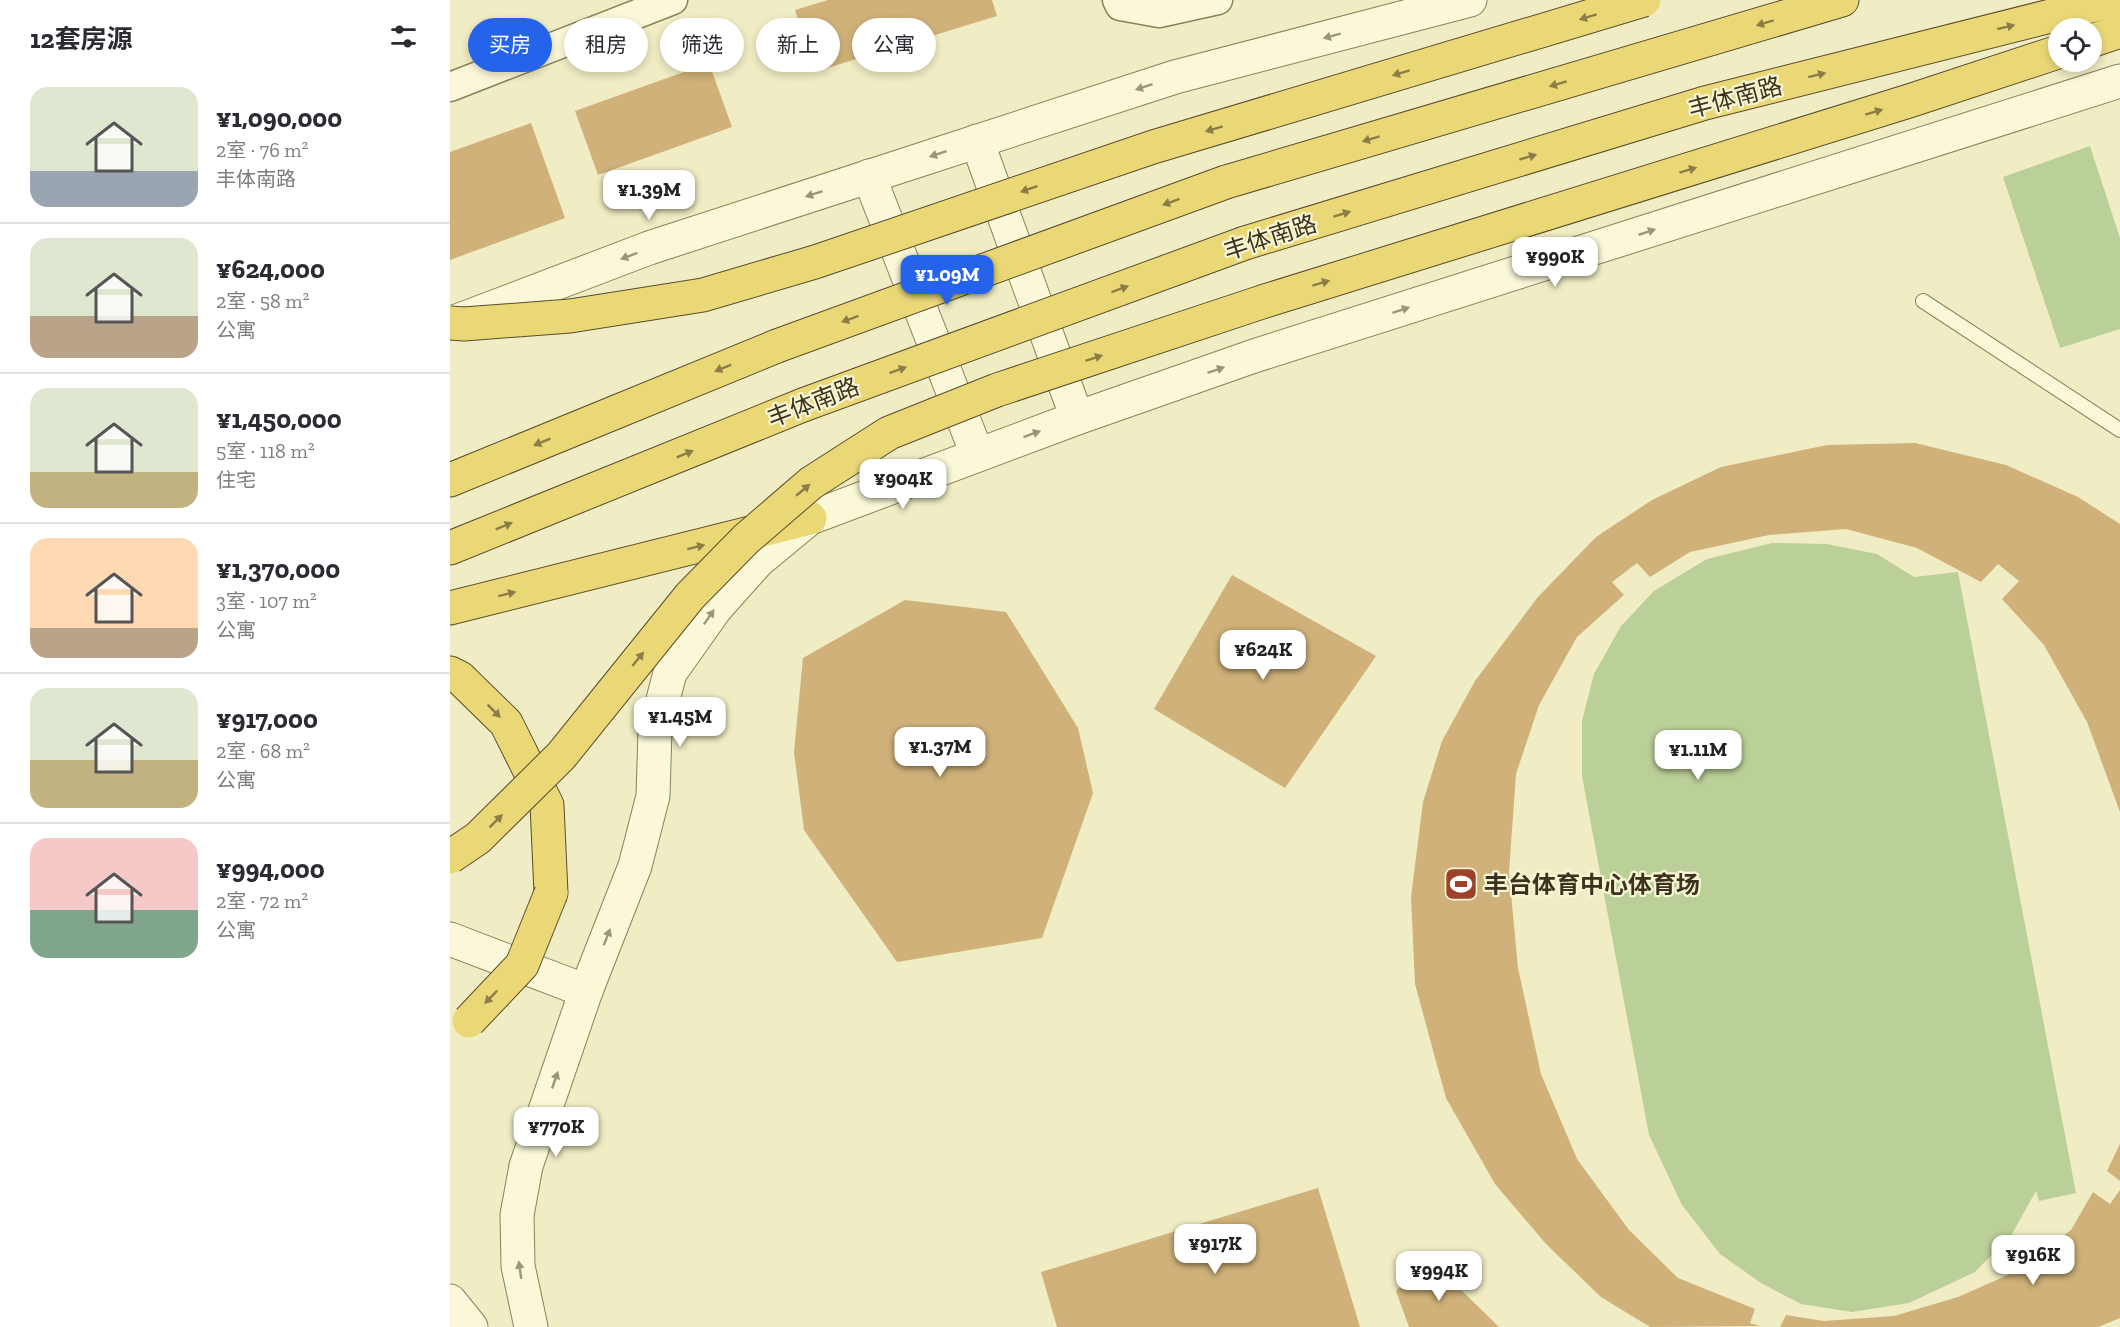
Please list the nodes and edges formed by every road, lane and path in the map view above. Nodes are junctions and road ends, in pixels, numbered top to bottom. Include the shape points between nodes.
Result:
1 (673, 0) edge
2 (1117, 0) edge
3 (1218, 0) edge
4 (1470, 0) edge
5 (1644, 0) edge
6 (1842, 0) edge
7 (2114, 0) edge
8 (2120, 32) edge
9 (2102, 38) edge
10 (2048, 55) edge
11 (2120, 81) edge
12 (450, 87) edge
13 (977, 141) junction
14 (869, 176) junction
15 (1923, 301) dead end
16 (450, 323) edge
17 (1077, 418) junction
18 (2120, 430) edge
19 (977, 454) junction
20 (450, 480) edge
21 (810, 518) junction
22 (450, 548) edge
23 (450, 608) edge
24 (450, 673) edge
25 (450, 857) edge
26 (450, 939) edge
27 (586, 991) junction
28 (459, 1025) edge
29 (450, 1301) edge
30 (471, 1327) edge
31 (531, 1327) edge

1 - 12 street
2 - 3 street via 1120,6 1159,13
4 -> 13 street via 1175,77
5 -> 16 highway, bridge via 1153,147 815,262 704,295 570,316
6 -> 20 highway, bridge via 1226,182 777,346
22 -> 7 highway, 丰体南路, bridge via 803,405 1245,243 1705,103
8 - 9 highway
25 -> 10 highway, bridge via 478,838 561,756 690,596 746,539 811,483 889,433 997,390 1265,301
17 -> 11 street via 1254,356
13 -> 14 street
13 - 17 street
14 -> 16 street via 649,248
14 - 19 street
15 - 18 lane
19 -> 17 street
19 - 21 street
23 -> 21 highway
27 -> 21 street via 635,866 653,796 655,730 670,673 716,608 758,561
24 -> 28 highway, bridge via 506,723 547,805 551,893 522,965
26 - 27 street
31 -> 27 street via 518,1266 517,1215 526,1166
29 - 30 street

